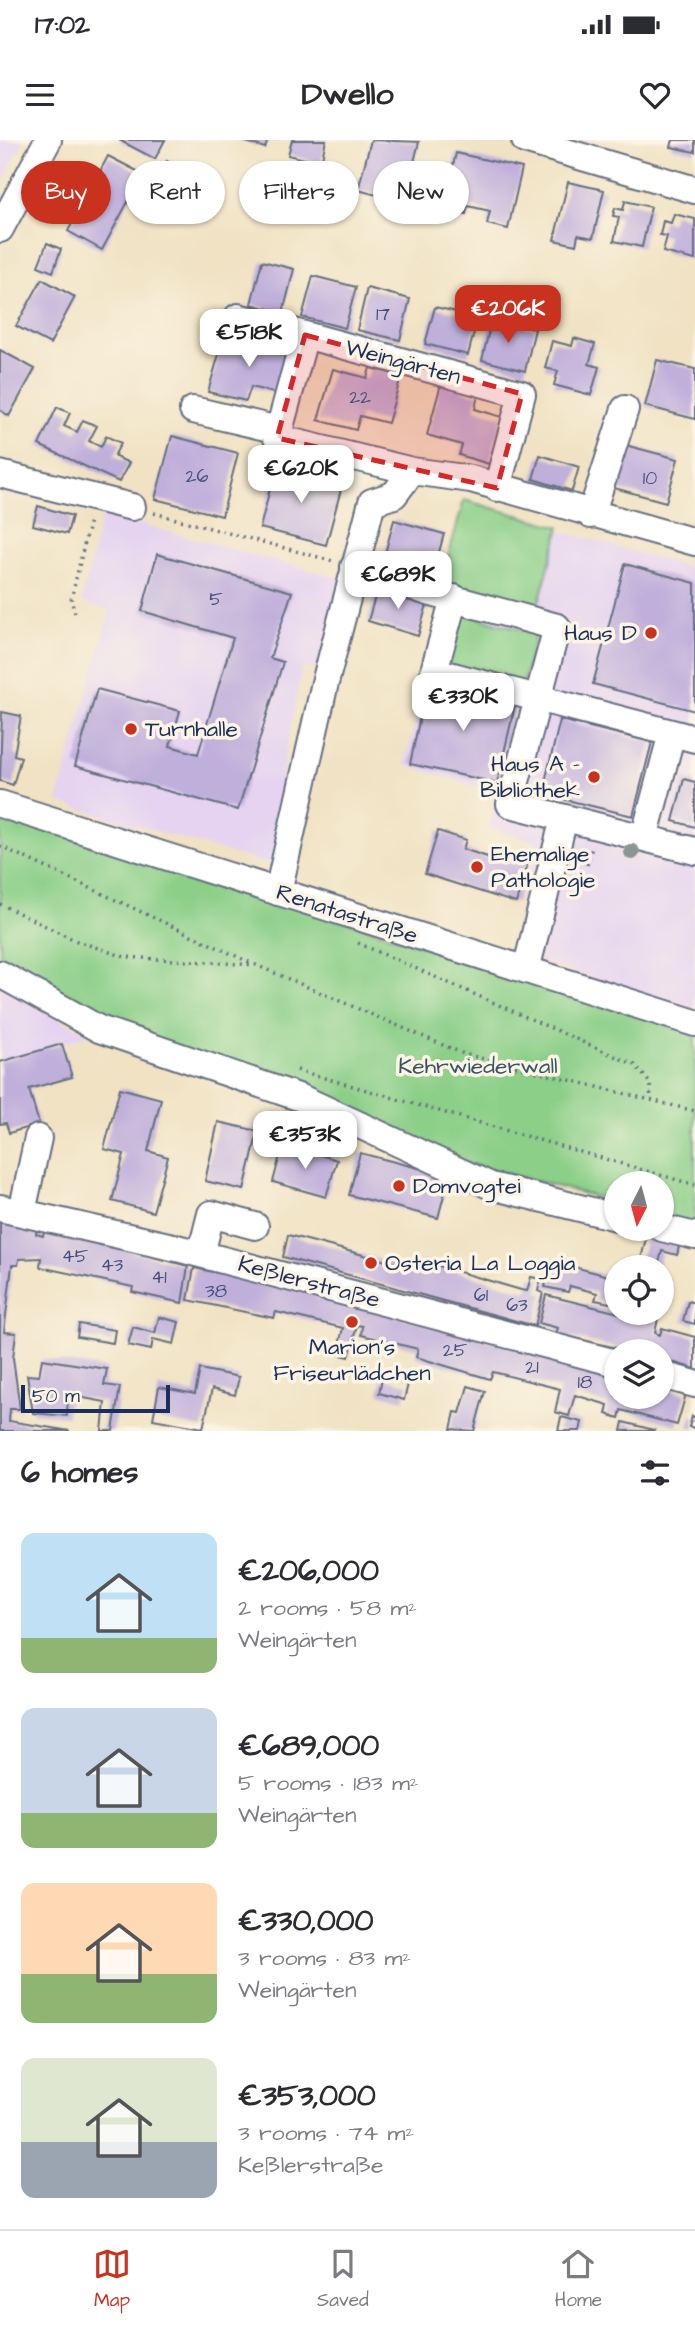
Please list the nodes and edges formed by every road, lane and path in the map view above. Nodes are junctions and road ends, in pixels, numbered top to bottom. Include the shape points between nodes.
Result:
1 (48, 140) edge
2 (535, 141) edge
3 (695, 190) edge
4 (0, 229) edge
5 (238, 317) dead end
6 (305, 335) junction
7 (625, 409) dead end
8 (192, 410) dead end
9 (279, 430) junction
10 (412, 471) junction
11 (0, 474) edge
12 (497, 488) junction
13 (96, 498) junction
14 (132, 507) joint
15 (591, 515) junction
16 (695, 542) edge
17 (354, 567) junction
18 (454, 598) junction
19 (75, 613) dead end
20 (538, 698) junction
21 (683, 736) edge
22 (0, 804) edge
23 (565, 818) junction
24 (644, 838) junction
25 (0, 846) edge
26 (695, 851) edge
27 (278, 892) junction
28 (0, 904) edge
29 (362, 920) junction
30 (256, 965) junction
31 (526, 970) junction
32 (0, 974) edge
33 (695, 1023) edge
34 (284, 1066) dead end
35 (651, 1100) junction
36 (695, 1111) edge
37 (38, 1138) dead end
38 (695, 1185) edge
39 (11, 1210) edge
40 (604, 1214) edge
41 (255, 1226) dead end
42 (674, 1231) edge
43 (695, 1236) edge
44 (189, 1251) junction
45 (604, 1360) edge
46 (674, 1378) edge
47 (695, 1384) edge

1 - 4 street
2 - 3 street
5 - 6 street
6 - 9 street
6 - 12 street, Weingärten via 523,394
7 - 15 street
8 - 9 street
9 - 10 street via 277,438
10 - 12 street via 471,479
10 - 17 street via 394,495 372,502
11 - 13 street
12 - 15 street
13 - 14 street
13 - 19 path via 71,600
14 - 17 path
15 - 16 street
17 - 18 street
17 - 27 street
18 - 20 street via 557,627
18 - 20 street via 434,671
20 - 21 street
20 - 23 street via 510,804
21 - 24 street
22 - 27 street, Renatastraße
23 - 24 street
23 - 31 street
24 - 26 street
25 - 30 path
27 - 29 street, Renatastraße
28 - 30 path via 78,941 125,957
29 - 31 street, Renatastraße
29 - 35 path via 355,941 635,1066 650,1083
30 - 35 path via 464,1054
31 - 33 street, Renatastraße
32 - 40 street via 99,1029 301,1098 491,1186
34 - 38 path
35 - 36 path
37 - 39 street
39 - 44 street, Keßlerstraße
41 - 44 street via 211,1214
42 - 43 street
44 - 45 street, Keßlerstraße
46 - 47 street

